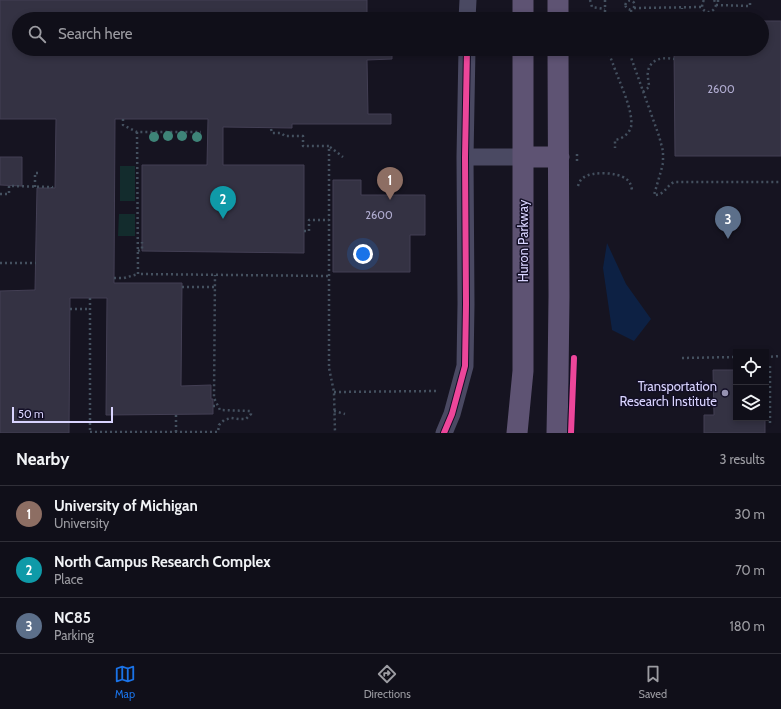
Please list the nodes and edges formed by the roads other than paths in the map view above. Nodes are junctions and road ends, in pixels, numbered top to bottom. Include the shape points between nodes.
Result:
1 (468, 0) edge
2 (523, 0) edge
3 (558, 0) edge
4 (467, 12) edge
5 (523, 12) edge
6 (558, 12) edge
7 (467, 56) edge
8 (523, 56) edge
9 (558, 56) edge
10 (466, 156) junction
11 (523, 156) junction
12 (558, 157) junction
13 (444, 433) edge
14 (517, 433) edge
15 (557, 433) edge

1 - 4 street
2 - 5 main road
3 - 6 main road
7 - 10 street
8 - 11 main road, Huron Parkway
9 - 12 main road
10 - 11 street
10 - 13 street via 466,366
11 - 12 main road
11 - 14 main road, Huron Parkway via 523,371
12 - 15 main road

